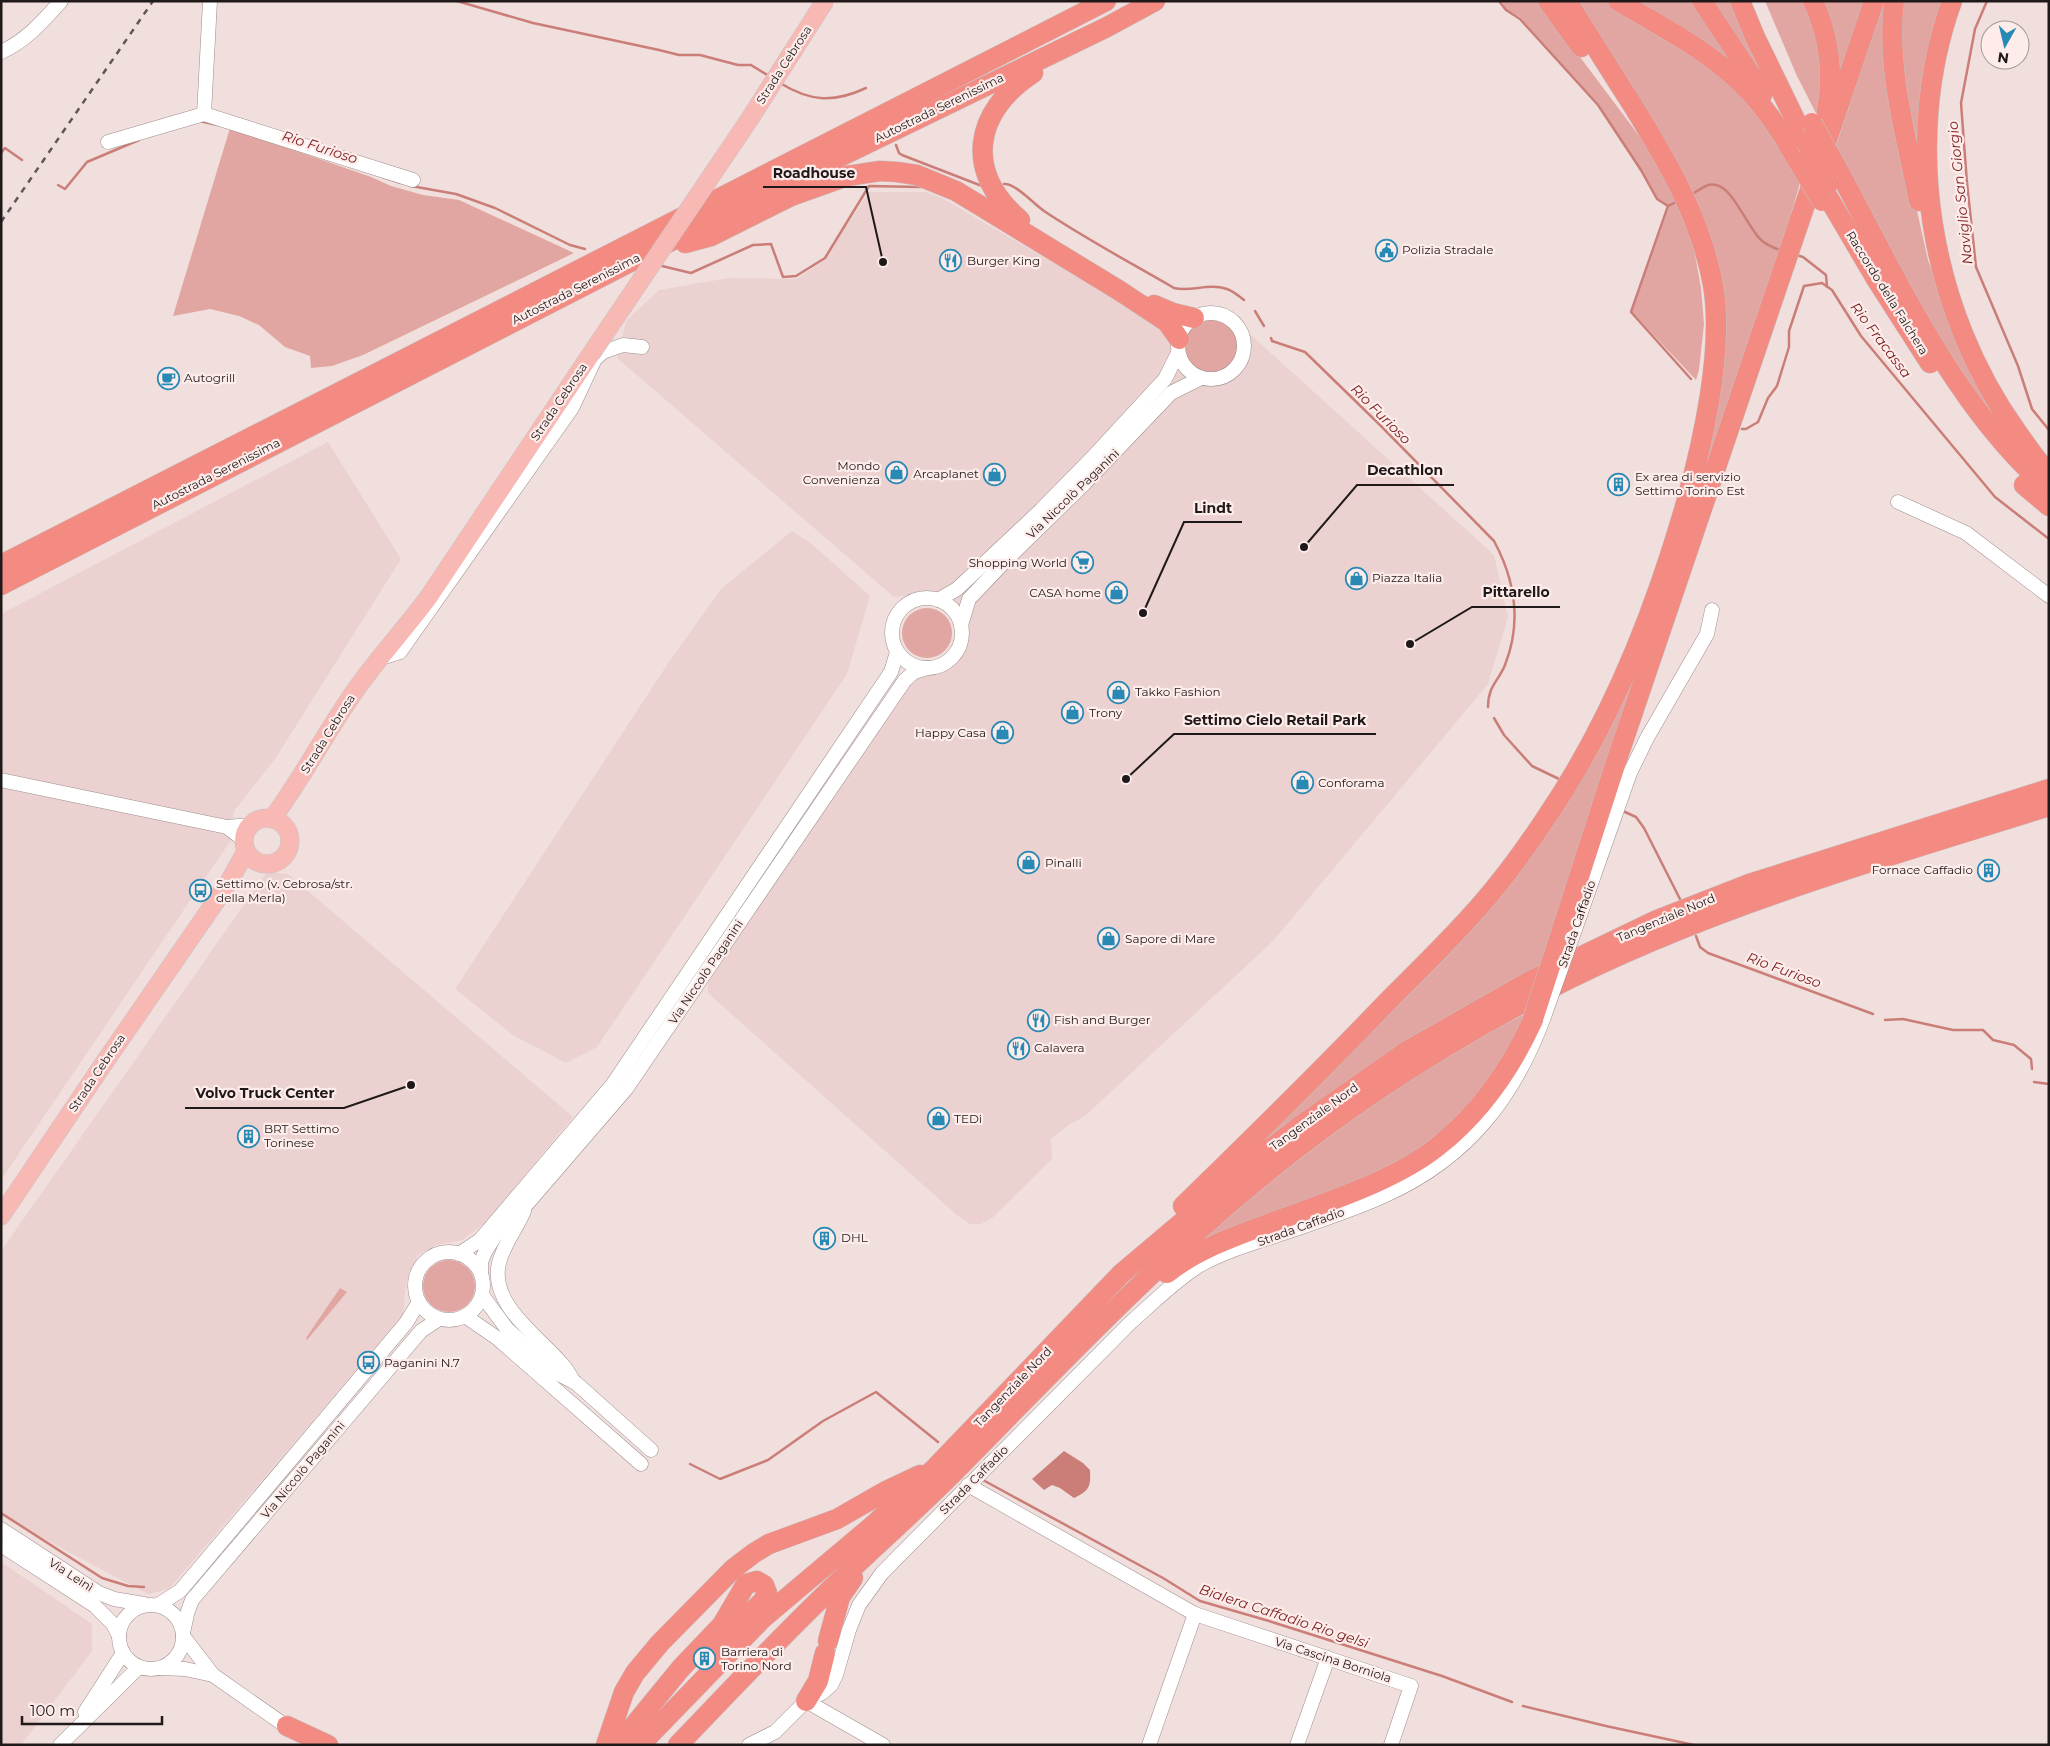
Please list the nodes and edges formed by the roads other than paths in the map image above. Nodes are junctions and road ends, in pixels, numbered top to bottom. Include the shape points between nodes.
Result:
1 (61, 1) edge
2 (210, 1) edge
3 (825, 1) edge
4 (1092, 1) edge
5 (1106, 1) edge
6 (1155, 1) edge
7 (1548, 1) edge
8 (1567, 1) edge
9 (1618, 1) edge
10 (1702, 1) edge
11 (1740, 1) edge
12 (1754, 1) edge
13 (1813, 1) edge
14 (1874, 1) edge
15 (1894, 1) edge
16 (1952, 1) edge
17 (1107, 27) junction
18 (1020, 45) junction
19 (1, 52) edge
20 (204, 114) junction
21 (1647, 128) junction
22 (108, 142) dead end
23 (1803, 153) junction
24 (413, 180) dead end
25 (1828, 186) junction
26 (1798, 224) junction
27 (639, 256) junction
28 (1953, 304) junction
29 (1194, 318) junction
30 (1178, 346) junction
31 (642, 347) dead end
32 (1201, 378) junction
33 (2049, 474) edge
34 (2049, 489) edge
35 (1898, 502) dead end
36 (2049, 506) edge
37 (467, 538) junction
38 (466, 558) junction
39 (1, 565) edge
40 (1, 585) edge
41 (2049, 596) edge
42 (938, 600) junction
43 (1712, 610) dead end
44 (961, 624) junction
45 (897, 652) junction
46 (381, 658) junction
47 (928, 668) junction
48 (1, 780) edge
49 (2049, 789) edge
50 (2049, 806) edge
51 (278, 823) junction
52 (247, 839) junction
53 (262, 863) junction
54 (228, 882) junction
55 (1564, 942) junction
56 (1538, 1018) junction
57 (527, 1204) junction
58 (1, 1216) edge
59 (459, 1254) junction
60 (481, 1273) junction
61 (1121, 1274) junction
62 (482, 1295) junction
63 (419, 1302) junction
64 (465, 1316) junction
65 (439, 1319) junction
66 (1098, 1326) junction
67 (576, 1383) junction
68 (651, 1450) dead end
69 (641, 1464) dead end
70 (935, 1468) junction
71 (968, 1485) junction
72 (928, 1498) junction
73 (1, 1529) edge
74 (1, 1545) edge
75 (830, 1560) junction
76 (766, 1596) junction
77 (153, 1605) junction
78 (1195, 1614) junction
79 (183, 1635) junction
80 (119, 1636) junction
81 (123, 1653) junction
82 (1328, 1658) junction
83 (139, 1667) junction
84 (160, 1668) junction
85 (213, 1675) junction
86 (806, 1701) junction
87 (286, 1726) junction
88 (72, 1731) junction
89 (60, 1745) edge
90 (308, 1745) edge
91 (328, 1745) edge
92 (606, 1745) edge
93 (618, 1745) edge
94 (636, 1745) edge
95 (640, 1745) edge
96 (678, 1745) edge
97 (749, 1745) edge
98 (883, 1745) edge
99 (1149, 1745) edge
100 (1297, 1745) edge
101 (1391, 1745) edge

1 - 19 street via 32,32
2 - 20 street
3 - 37 main road, Strada Cebrosa, bridge via 749,120
4 - 18 highway
5 - 18 highway, Autostrada Serenissima
6 - 17 highway, Autostrada Serenissima
7 - 21 highway via 1615,93
8 - 21 highway
9 - 23 highway via 1697,48 1742,84
10 - 23 highway
11 - 23 highway
12 - 25 highway, Raccordo della Falchera, bridge via 1812,123
13 - 26 highway via 1830,60 1830,94 1824,129
14 - 26 highway
15 - 28 highway via 1897,92 1926,238
16 - 28 highway via 1932,84 1927,167 1936,241
17 - 27 highway, Autostrada Serenissima
17 - 29 highway via 1024,78 1001,100 985,132 983,155 987,174 1000,201 1031,229 1152,304 1173,314
18 - 39 highway, Autostrada Serenissima
20 - 22 street
20 - 24 street
21 - 61 highway via 1675,177 1700,236 1713,286 1716,335 1704,421 1689,491 1661,584 1631,660 1587,751 1564,790 1479,907 1307,1085 1150,1239
23 - 25 highway
25 - 34 highway, Raccordo della Falchera via 1919,318 1962,390 2005,445
25 - 36 highway, Raccordo della Falchera via 1842,218 1886,294 1970,424 2005,466
26 - 55 highway via 1619,756
27 - 30 highway via 712,236 820,184 864,172 897,172 932,180 973,201 1161,317
27 - 40 highway, Autostrada Serenissima
28 - 33 highway via 1972,354 1997,403
29 - 30 street via 1186,324
29 - 32 street via 1214,313 1224,316 1238,327 1244,342 1241,359 1229,374 1220,378
30 - 32 street via 1183,364
30 - 42 street, Via Niccolò Paganini via 1165,379 1092,458 957,589
31 - 38 street via 623,345 602,352 595,359 577,399
32 - 44 street, Via Niccolò Paganini via 1171,393 1002,564 969,599
35 - 41 street via 1966,533
37 - 38 street
37 - 46 main road, Strada Cebrosa via 416,614
38 - 46 street via 400,652
42 - 44 street via 956,614
42 - 45 street via 917,600 899,612 892,629
43 - 55 street, Strada Caffadio via 1707,634 1630,773
44 - 47 street via 962,636 952,658
45 - 47 street via 911,664
45 - 59 street, Via Niccolò Paganini via 891,672 613,1084 480,1240
46 - 51 main road, Strada Cebrosa via 332,724 288,798
47 - 57 street, Via Niccolò Paganini via 914,672 905,680 626,1089
48 - 52 street via 227,827
49 - 61 highway, Tangenziale Nord via 1749,884 1658,920 1530,981 1407,1051 1300,1126
50 - 66 highway, Tangenziale Nord via 1734,907 1652,940 1517,1006 1409,1070 1295,1150 1192,1237
51 - 52 main road via 262,819
51 - 53 main road via 290,839 286,853 276,862
52 - 53 main road via 255,861
52 - 54 main road, Strada Cebrosa
53 - 54 main road, Strada Cebrosa
54 - 58 main road, Strada Cebrosa
55 - 56 highway, bridge
56 - 66 highway via 1495,1087 1461,1126 1436,1148 1375,1182 1195,1255 1173,1268
56 - 71 street, Strada Caffadio via 1534,1044 1516,1079 1470,1138 1436,1167 1387,1195 1236,1250 1185,1275 1130,1323
57 - 60 street, Via Niccolò Paganini via 495,1236 485,1252
57 - 67 street via 506,1242 499,1265 500,1286 511,1310 562,1363
59 - 60 street via 468,1258
59 - 63 street via 436,1254 426,1260 415,1280
60 - 62 street
61 - 70 highway, Tangenziale Nord
62 - 64 street
62 - 67 street via 507,1330 553,1371
63 - 65 street
63 - 77 street, Via Niccolò Paganini via 406,1323 180,1591
64 - 65 street
64 - 69 street via 497,1338
65 - 79 street, Via Niccolò Paganini via 421,1331 192,1600
66 - 72 highway, Tangenziale Nord
67 - 68 street
70 - 75 highway, Tangenziale Nord
70 - 92 highway via 837,1519 769,1544 733,1569 635,1673 624,1692
71 - 78 street, Via Cascina Borniola
71 - 86 street, Strada Caffadio via 892,1562 866,1594 852,1622 834,1680 827,1689
72 - 86 highway via 840,1597 818,1681
72 - 96 highway, Tangenziale Nord via 837,1582
73 - 77 street, Via Leinì via 99,1593 114,1599
74 - 80 street, Via Leinì via 95,1606 113,1624
75 - 76 highway
75 - 95 highway, Tangenziale Nord via 763,1618
76 - 93 highway via 766,1588 761,1582 746,1584 722,1625 681,1668
76 - 94 highway via 679,1684
77 - 79 street via 168,1609 176,1616
77 - 80 street via 137,1607 128,1614 122,1622
78 - 82 street, Via Cascina Borniola
78 - 99 street
79 - 84 street via 177,1656
79 - 85 street
80 - 81 street
81 - 83 street
81 - 88 street
82 - 100 street
82 - 101 street, Via Cascina Borniola via 1411,1686
83 - 84 street
83 - 88 street
84 - 85 street
85 - 87 street
86 - 97 street, Strada Caffadio via 780,1727
86 - 98 street
87 - 90 street
87 - 91 highway
88 - 89 street

